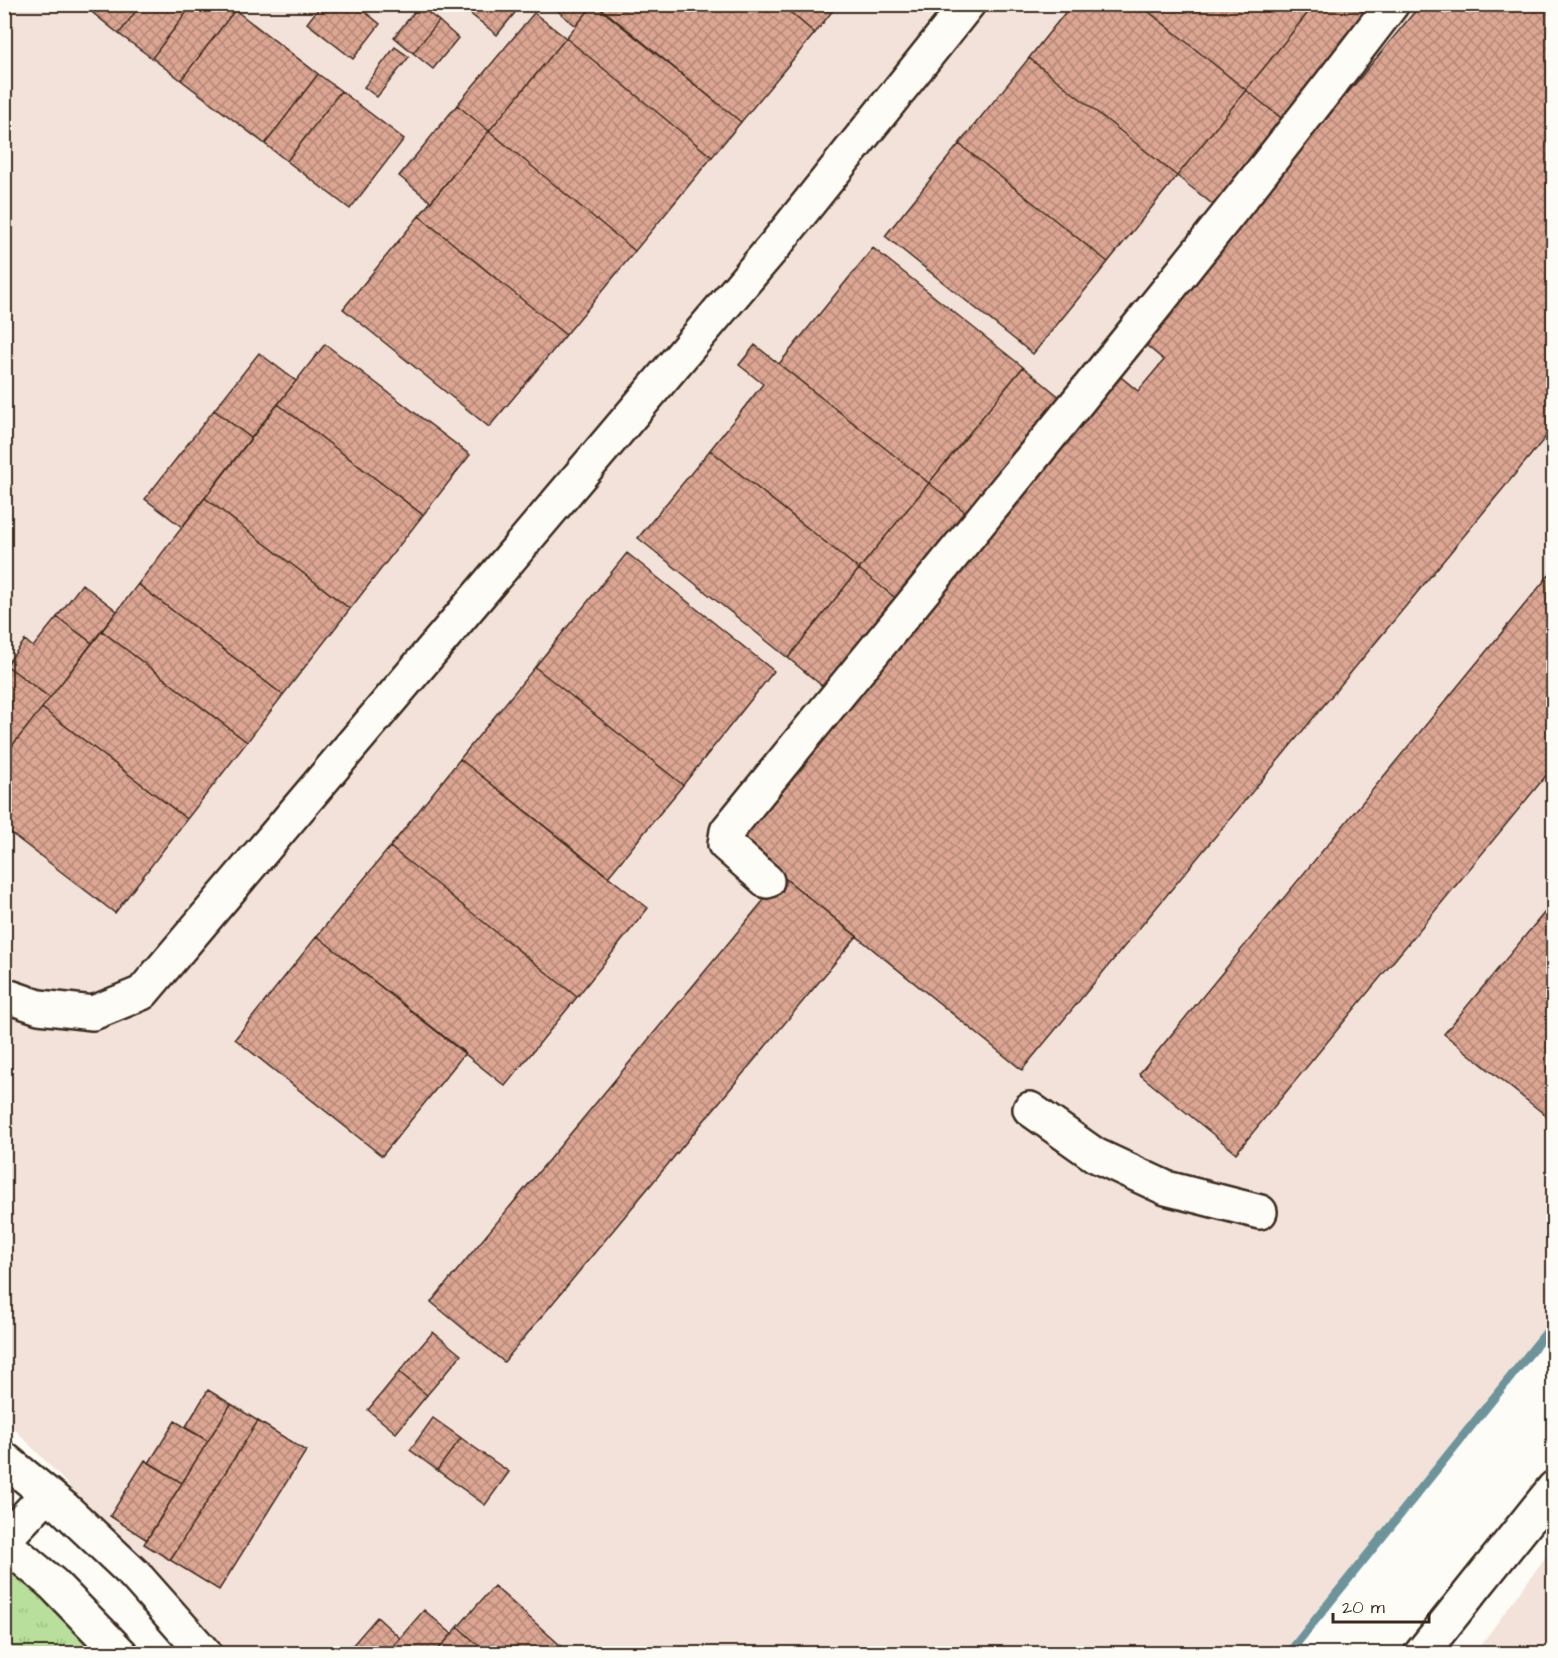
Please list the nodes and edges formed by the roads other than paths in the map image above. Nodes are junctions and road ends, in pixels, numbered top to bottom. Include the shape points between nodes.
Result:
1 (968, 4) edge
2 (1392, 4) edge
3 (767, 881) dead end
4 (4, 995) edge
5 (1030, 1109) dead end
6 (1260, 1212) dead end
7 (4, 1459) edge
8 (1554, 1488) edge
9 (47, 1494) junction
10 (4, 1541) edge
11 (121, 1653) edge
12 (205, 1653) edge
13 (1421, 1653) edge

1 - 4 main road via 776,244 142,993 93,1013 39,1007
2 - 3 main road via 1128,339 727,831 725,844
5 - 6 main road via 1095,1155 1166,1188
7 - 9 main road
8 - 13 main road
9 - 10 main road
9 - 12 main road via 135,1575
10 - 11 main road

